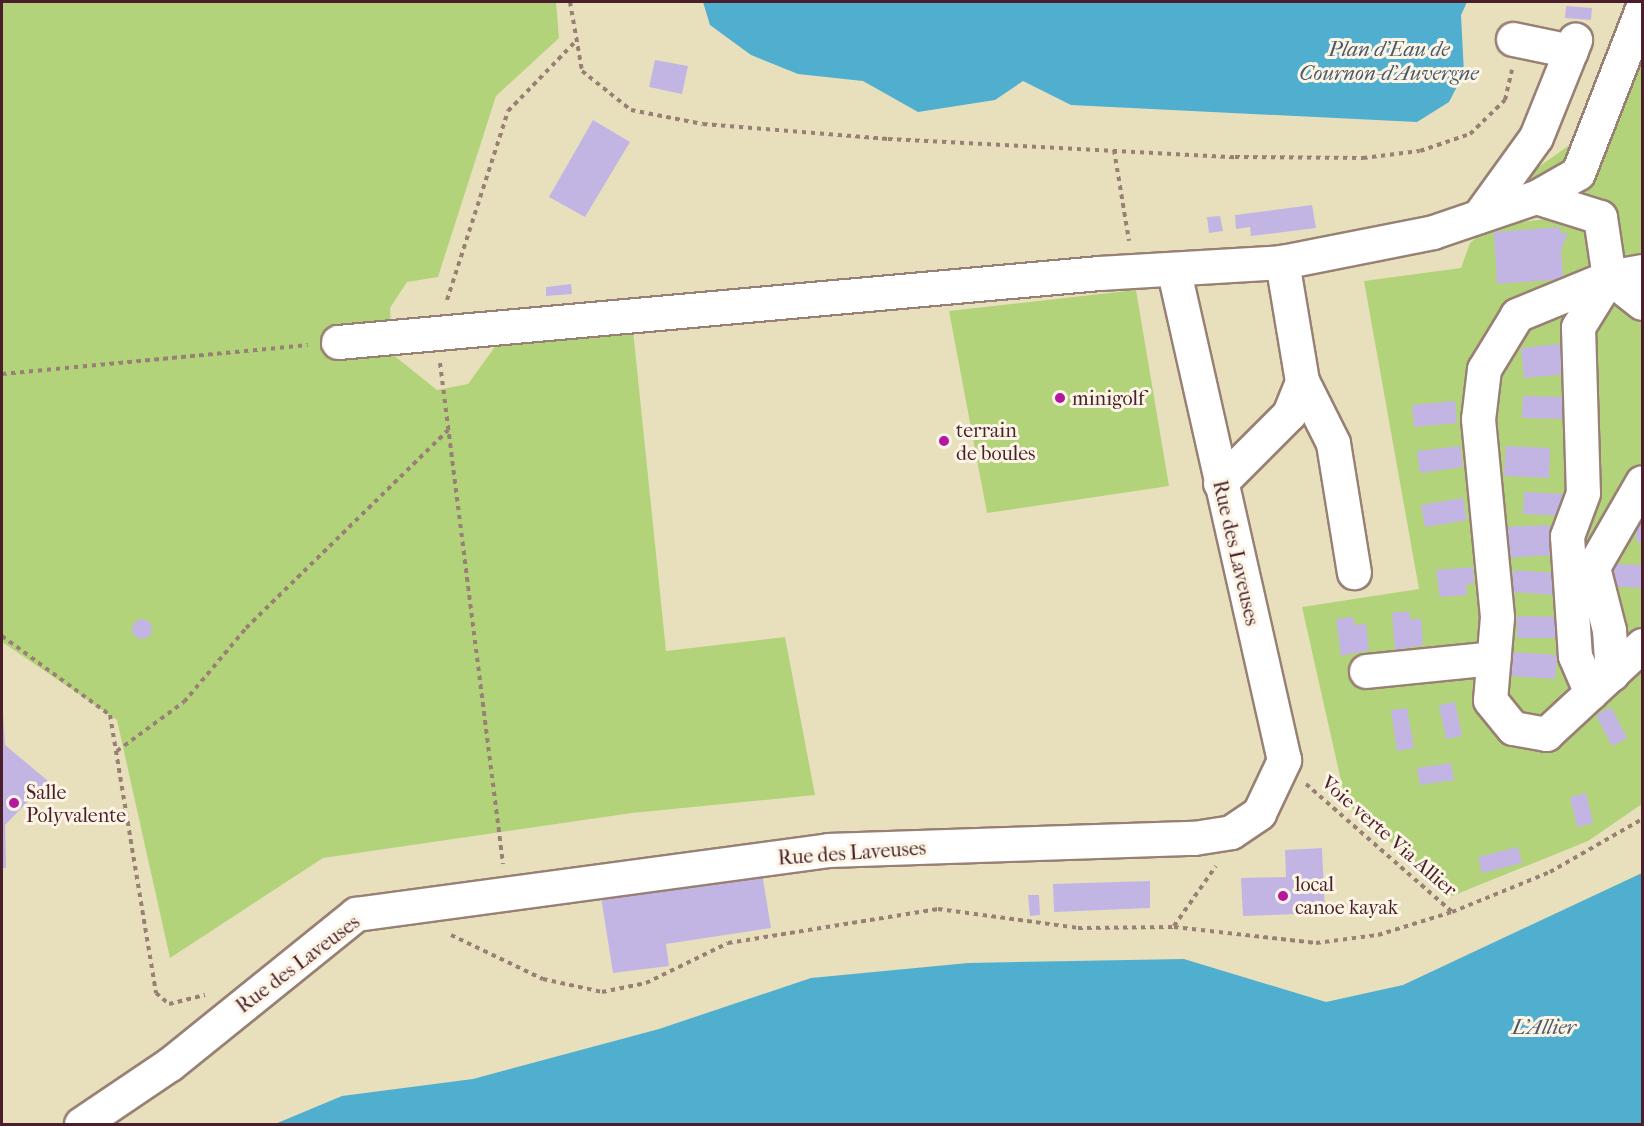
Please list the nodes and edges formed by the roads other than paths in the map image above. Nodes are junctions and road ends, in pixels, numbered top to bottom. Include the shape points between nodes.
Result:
1 (1642, 9) edge
2 (1513, 39) road end
3 (1536, 197) junction
4 (1479, 216) junction
5 (1282, 262) junction
6 (1642, 271) edge
7 (1174, 272) junction
8 (1609, 277) junction
9 (1642, 303) edge
10 (338, 342) road end
11 (1302, 381) junction
12 (1642, 482) edge
13 (1220, 483) junction
14 (1354, 572) dead end
15 (1642, 645) edge
16 (1493, 658) junction
17 (1366, 671) dead end
18 (1601, 683) junction
19 (81, 1125) edge

1 - 3 street via 1578,173
2 - 4 street via 1573,46 1536,137
3 - 4 street
3 - 8 street via 1600,217
4 - 5 street via 1433,232
5 - 7 street
5 - 11 street
6 - 8 street
7 - 10 street via 1099,273
7 - 13 street, Rue des Laveuses
8 - 9 street
8 - 16 street via 1517,315 1484,369 1478,419 1497,617
8 - 18 street via 1578,327 1583,493 1567,536 1575,656
11 - 13 street via 1289,414
11 - 14 street via 1333,443
12 - 18 street via 1593,567 1609,630
13 - 19 street, Rue des Laveuses via 1284,760 1259,813 1231,832 1194,838 828,850 356,914 232,1014
15 - 18 street
16 - 17 street
16 - 18 street via 1490,700 1513,728 1546,734

